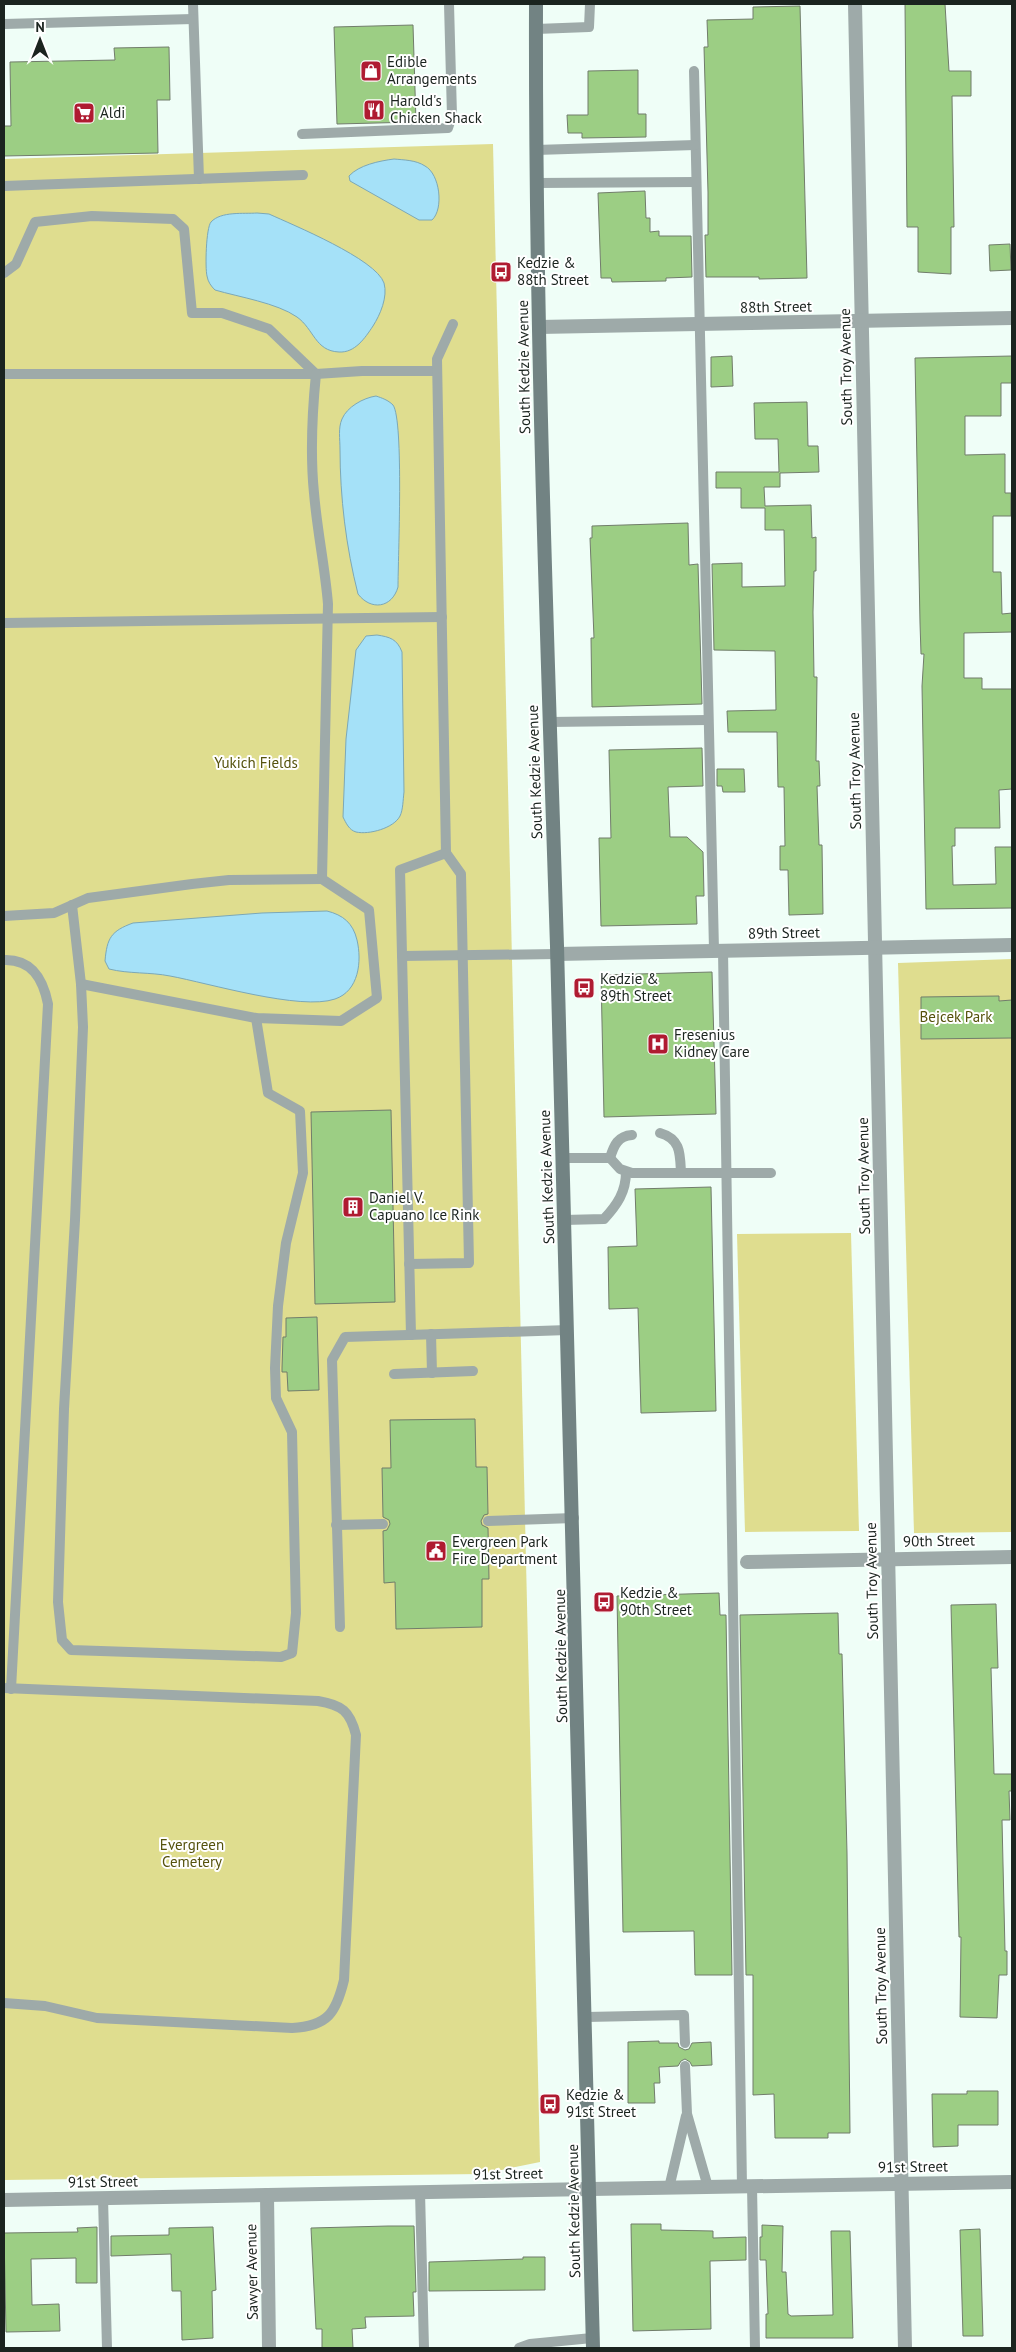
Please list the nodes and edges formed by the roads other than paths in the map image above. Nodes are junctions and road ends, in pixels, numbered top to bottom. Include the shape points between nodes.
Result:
1 (193, 4) edge
2 (449, 4) edge
3 (536, 4) edge
4 (590, 4) edge
5 (855, 4) edge
6 (193, 19) junction
7 (4, 24) edge
8 (536, 29) junction
9 (694, 71) dead end
10 (302, 134) dead end
11 (695, 145) junction
12 (536, 150) junction
13 (303, 175) dead end
14 (199, 179) junction
15 (696, 182) junction
16 (536, 183) junction
17 (4, 186) edge
18 (4, 273) edge
19 (1012, 318) edge
20 (862, 321) junction
21 (453, 324) dead end
22 (699, 324) junction
23 (539, 327) junction
24 (438, 371) junction
25 (4, 374) edge
26 (316, 374) junction
27 (442, 616) junction
28 (327, 617) junction
29 (4, 622) edge
30 (708, 720) junction
31 (549, 722) junction
32 (446, 853) junction
33 (322, 879) junction
34 (72, 905) junction
35 (4, 916) edge
36 (1012, 945) edge
37 (875, 947) junction
38 (718, 950) junction
39 (557, 954) junction
40 (462, 955) junction
41 (402, 956) junction
42 (4, 960) edge
43 (81, 984) junction
44 (256, 1018) junction
45 (660, 1133) dead end
46 (632, 1135) dead end
47 (562, 1158) junction
48 (610, 1158) junction
49 (626, 1172) junction
50 (681, 1173) junction
51 (726, 1173) junction
52 (770, 1173) dead end
53 (564, 1220) junction
54 (409, 1264) junction
55 (568, 1330) junction
56 (411, 1334) junction
57 (431, 1334) junction
58 (473, 1371) dead end
59 (432, 1372) junction
60 (394, 1374) dead end
61 (574, 1518) junction
62 (488, 1521) dead end
63 (383, 1524) dead end
64 (336, 1525) junction
65 (1012, 1557) edge
66 (888, 1558) junction
67 (747, 1562) dead end
68 (340, 1627) dead end
69 (8, 1689) edge
70 (4, 2003) edge
71 (586, 2017) junction
72 (685, 2043) dead end
73 (685, 2066) dead end
74 (686, 2114) junction
75 (1012, 2182) edge
76 (901, 2184) junction
77 (747, 2186) junction
78 (708, 2187) junction
79 (669, 2188) junction
80 (591, 2189) junction
81 (420, 2192) junction
82 (267, 2195) junction
83 (103, 2198) junction
84 (4, 2200) edge
85 (592, 2343) edge
86 (107, 2348) edge
87 (269, 2348) edge
88 (424, 2348) edge
89 (519, 2348) edge
90 (755, 2348) edge
91 (905, 2348) edge

1 - 6 lane
2 - 10 lane via 452,116 448,128
3 - 8 main road, South Kedzie Avenue
4 - 8 lane via 589,27
5 - 20 street, South Troy Avenue
6 - 7 lane
6 - 14 lane
8 - 12 main road, South Kedzie Avenue
9 - 11 lane
11 - 12 lane
11 - 15 lane
12 - 16 main road, South Kedzie Avenue
13 - 14 lane
14 - 17 lane
15 - 16 lane
15 - 22 lane
16 - 23 main road, South Kedzie Avenue
18 - 26 lane via 16,264 35,222 92,216 174,219 184,229 192,313 222,313 269,329
19 - 20 street, 88th Street
20 - 22 street, 88th Street
20 - 37 street, South Troy Avenue
21 - 24 lane via 437,359
22 - 23 street, 88th Street
22 - 30 lane
23 - 31 main road, South Kedzie Avenue
24 - 26 lane
24 - 27 lane
25 - 26 lane
26 - 28 lane via 311,422 314,493 324,562
27 - 28 lane
27 - 32 lane
28 - 29 lane
28 - 33 lane
30 - 31 lane
30 - 38 lane
31 - 39 main road, South Kedzie Avenue
32 - 40 lane via 461,874
32 - 41 lane via 400,870
33 - 34 lane via 228,880 88,898
33 - 44 lane via 369,910 377,998 341,1021
34 - 35 lane via 54,913
34 - 43 lane
36 - 37 street, 89th Street
37 - 38 street, 89th Street
37 - 66 street, South Troy Avenue
38 - 39 street, 89th Street
38 - 51 lane
39 - 40 lane
39 - 47 main road, South Kedzie Avenue
40 - 41 lane
40 - 54 lane via 469,1263
41 - 54 lane
42 - 69 lane via 22,962 32,968 45,989 48,1004
43 - 44 lane
43 - 44 lane via 83,1027 58,1602 62,1640 71,1650 281,1657 292,1653 296,1614 292,1432 276,1398 275,1368 286,1243 303,1173 300,1111 268,1093
45 - 50 lane via 673,1138 677,1144
46 - 48 lane via 618,1140
47 - 48 lane
47 - 53 main road, South Kedzie Avenue
48 - 49 lane
49 - 50 lane
49 - 53 lane via 623,1194 604,1219
50 - 51 lane
51 - 52 lane
51 - 77 lane
53 - 55 main road, South Kedzie Avenue
54 - 56 lane
55 - 57 lane
55 - 61 main road, South Kedzie Avenue
56 - 57 lane
56 - 64 lane via 345,1337 332,1360
57 - 59 lane
58 - 59 lane
59 - 60 lane
61 - 62 lane
61 - 71 main road, South Kedzie Avenue
63 - 64 lane
64 - 68 lane
65 - 66 street, 90th Street
66 - 67 street, 90th Street
66 - 76 street, South Troy Avenue
69 - 70 lane via 318,1701 336,1704 346,1712 353,1721 356,1735 344,1980 340,1999 322,2022 292,2028 97,2018 45,2006
71 - 72 lane via 684,2015
71 - 80 main road, South Kedzie Avenue
73 - 74 lane
74 - 78 lane
74 - 79 lane
75 - 76 street, 91st Street
76 - 77 street, 91st Street
76 - 91 street, South Troy Avenue
77 - 78 street, 91st Street
77 - 90 lane
78 - 79 street, 91st Street
79 - 80 street, 91st Street
80 - 81 street, 91st Street
80 - 85 main road, South Kedzie Avenue
81 - 82 street, 91st Street
81 - 88 lane
82 - 83 street, 91st Street
82 - 87 street, Sawyer Avenue
83 - 84 street, 91st Street
83 - 86 lane
85 - 89 lane via 530,2344

